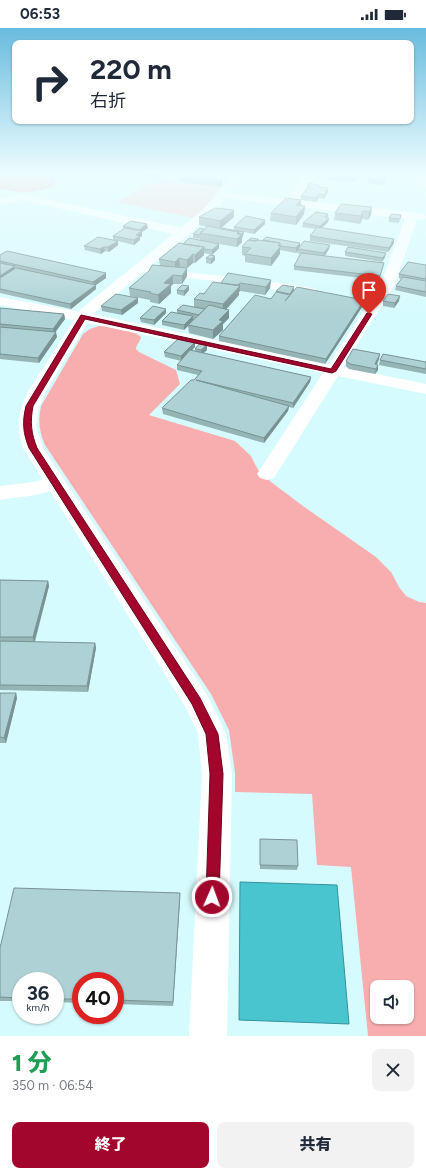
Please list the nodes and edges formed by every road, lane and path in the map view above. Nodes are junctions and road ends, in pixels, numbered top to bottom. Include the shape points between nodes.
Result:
1 (127, 220) edge
2 (197, 220) edge
3 (418, 220) edge
4 (182, 232) junction
5 (138, 268) junction
6 (253, 283) edge
7 (272, 286) edge
8 (322, 294) edge
9 (0, 301) edge
10 (84, 316) junction
11 (332, 371) junction
12 (426, 389) edge
13 (266, 474) dead end
14 (55, 482) junction
15 (0, 493) edge
16 (208, 1036) edge

1 - 4 street
2 - 4 street
3 - 11 street via 387,286 369,302
4 - 5 street
5 - 6 lane
5 - 10 street
7 - 8 street
9 - 10 street
10 - 11 street
10 - 14 street via 36,393 29,406 26,420 33,448
11 - 12 street
11 - 13 street
14 - 15 street via 36,488
14 - 16 street via 196,701 212,734 217,774

